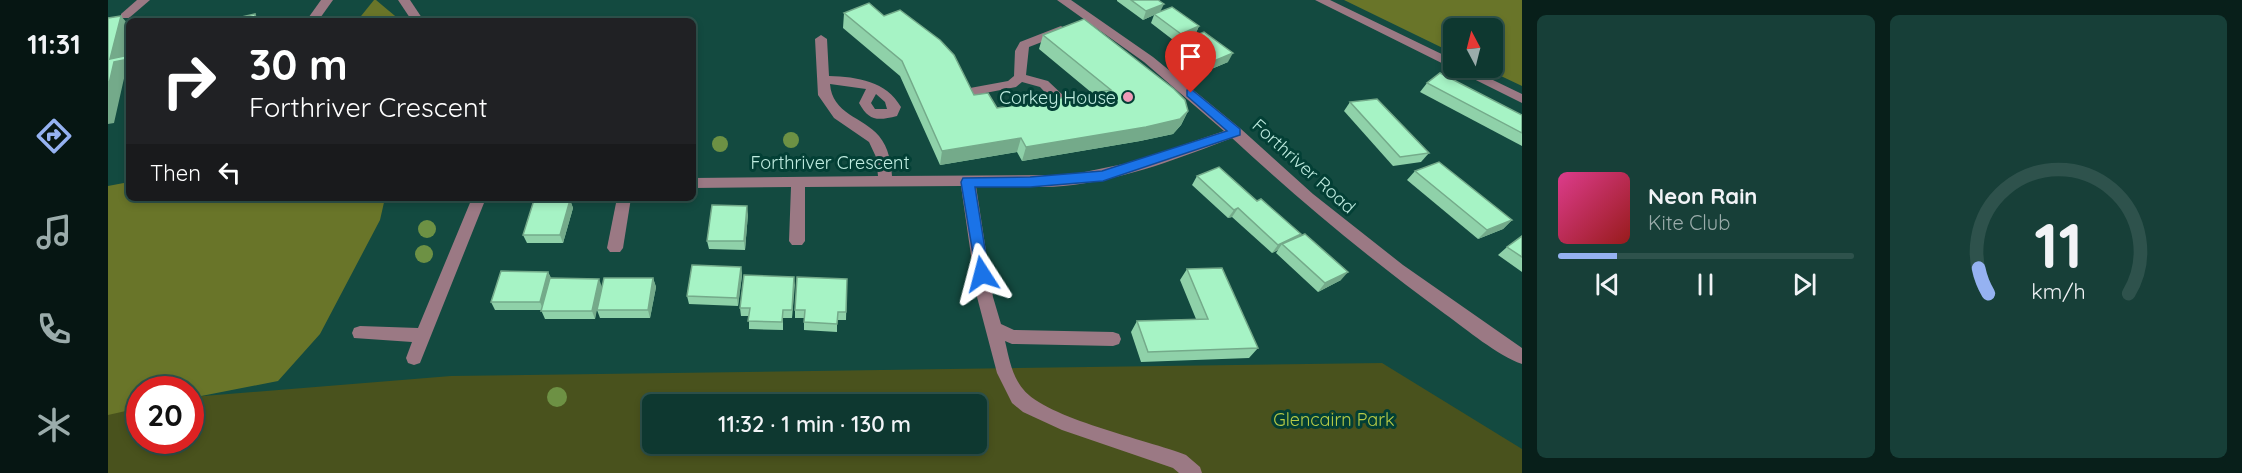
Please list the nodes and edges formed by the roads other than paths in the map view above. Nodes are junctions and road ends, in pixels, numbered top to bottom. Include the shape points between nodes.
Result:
1 (144, 0) edge
2 (327, 0) edge
3 (404, 0) edge
4 (1063, 0) edge
5 (1322, 0) edge
6 (125, 16) dead end
7 (314, 18) edge
8 (416, 18) edge
9 (1092, 18) junction
10 (821, 39) dead end
11 (1443, 60) edge
12 (1020, 77) junction
13 (1479, 78) edge
14 (822, 80) junction
15 (873, 88) dead end
16 (975, 91) edge
17 (1522, 99) edge
18 (1061, 101) edge
19 (1236, 132) junction
20 (886, 181) junction
21 (798, 182) junction
22 (968, 182) junction
23 (696, 183) edge
24 (478, 201) edge
25 (623, 201) edge
26 (797, 241) dead end
27 (615, 248) dead end
28 (994, 328) junction
29 (360, 333) dead end
30 (423, 335) junction
31 (1113, 339) dead end
32 (1522, 357) edge
33 (414, 358) dead end
34 (1192, 473) edge

1 - 6 street
2 - 7 street
3 - 8 street
4 - 9 street, Forthriver Road
5 - 11 street
9 - 12 street via 1024,45
9 - 19 street, Forthriver Road via 1166,72
10 - 14 street
12 - 16 street via 1012,84
12 - 18 street via 1044,84
13 - 17 street
14 - 15 street via 847,79
14 - 20 street via 824,95 839,115 874,139
19 - 22 street, Forthriver Crescent via 1103,176
19 - 32 street, Forthriver Road via 1347,231
20 - 21 street, Forthriver Crescent
20 - 22 street, Forthriver Crescent
21 - 23 street, Forthriver Crescent
21 - 26 street
22 - 28 street via 985,297
24 - 30 street
25 - 27 street
28 - 31 street via 1012,337
28 - 34 street via 1003,369 1019,398 1062,422 1179,461
29 - 30 street
30 - 33 street

